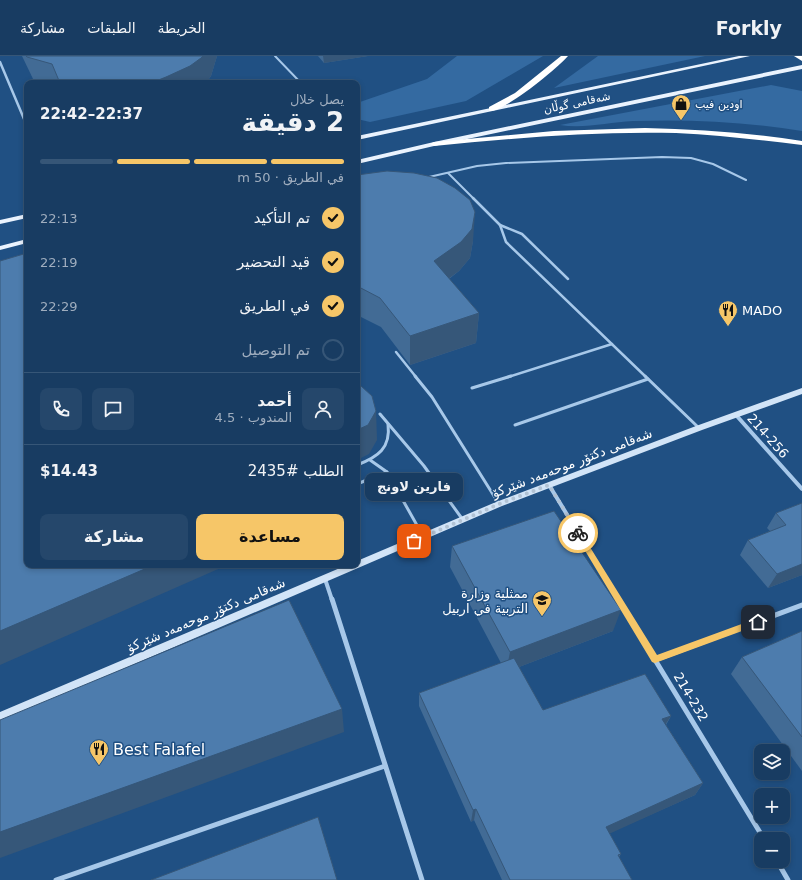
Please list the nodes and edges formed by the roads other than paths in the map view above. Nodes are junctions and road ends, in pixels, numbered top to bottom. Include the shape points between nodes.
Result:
1 (275, 56) edge
2 (565, 56) edge
3 (748, 56) edge
4 (797, 56) edge
5 (802, 59) edge
6 (0, 62) edge
7 (802, 67) edge
8 (298, 80) edge
9 (492, 109) junction
10 (24, 119) edge
11 (360, 137) edge
12 (802, 143) edge
13 (434, 144) junction
14 (360, 161) edge
15 (448, 173) junction
16 (426, 178) edge
17 (746, 180) dead end
18 (24, 217) edge
19 (0, 222) edge
20 (500, 225) junction
21 (24, 242) edge
22 (0, 248) edge
23 (568, 279) dead end
24 (612, 344) junction
25 (396, 352) dead end
26 (648, 380) junction
27 (472, 388) dead end
28 (802, 391) edge
29 (376, 410) edge
30 (380, 414) junction
31 (736, 415) junction
32 (515, 425) dead end
33 (699, 428) junction
34 (370, 460) junction
35 (360, 464) edge
36 (387, 472) junction
37 (360, 483) edge
38 (549, 485) junction
39 (802, 489) edge
40 (499, 504) junction
41 (463, 520) junction
42 (424, 537) junction
43 (360, 564) edge
44 (351, 568) edge
45 (325, 579) junction
46 (802, 605) edge
47 (655, 660) junction
48 (0, 717) edge
49 (385, 766) junction
50 (760, 832) edge
51 (781, 868) edge
52 (56, 880) edge
53 (422, 880) edge
54 (788, 880) edge

1 - 8 lane
2 - 9 highway via 518,95
3 - 9 main road, شەقامی گوڵان
4 - 5 highway
6 - 10 street
7 - 13 main road, شەقامی گوڵان
9 - 11 main road, شەقامی گوڵان
12 - 13 highway via 720,134 632,131 520,136
13 - 14 main road, شەقامی گوڵان
15 - 16 lane
15 - 17 lane via 506,163 662,157 691,158 713,164
15 - 20 lane
18 - 19 main road
20 - 23 lane via 522,234
20 - 24 lane via 506,242
21 - 22 main road
24 - 26 lane
24 - 27 lane
25 - 40 lane via 432,397
26 - 32 lane
26 - 33 lane
28 - 31 street, شەقامی دکتۆر موحەمەد شێرکۆ
29 - 30 lane
30 - 34 lane via 387,423 390,433 388,443
30 - 41 lane via 433,477
31 - 33 street, شەقامی دکتۆر موحەمەد شێرکۆ
31 - 39 street, 214-256
33 - 38 street, شەقامی دکتۆر موحەمەد شێرکۆ
34 - 35 lane
34 - 36 lane
36 - 37 lane
36 - 42 lane
38 - 40 street, شەقامی دکتۆر موحەمەد شێرکۆ
38 - 47 street, 214-232
40 - 41 street, شەقامی دکتۆر موحەمەد شێرکۆ
41 - 42 street, شەقامی دکتۆر موحەمەد شێرکۆ
42 - 43 street, شەقامی دکتۆر موحەمەد شێرکۆ
44 - 45 street, شەقامی دکتۆر موحەمەد شێرکۆ
45 - 48 street, شەقامی دکتۆر موحەمەد شێرکۆ
45 - 49 street
46 - 47 street
47 - 50 street, 214-232
49 - 52 street
49 - 53 street
51 - 54 street

